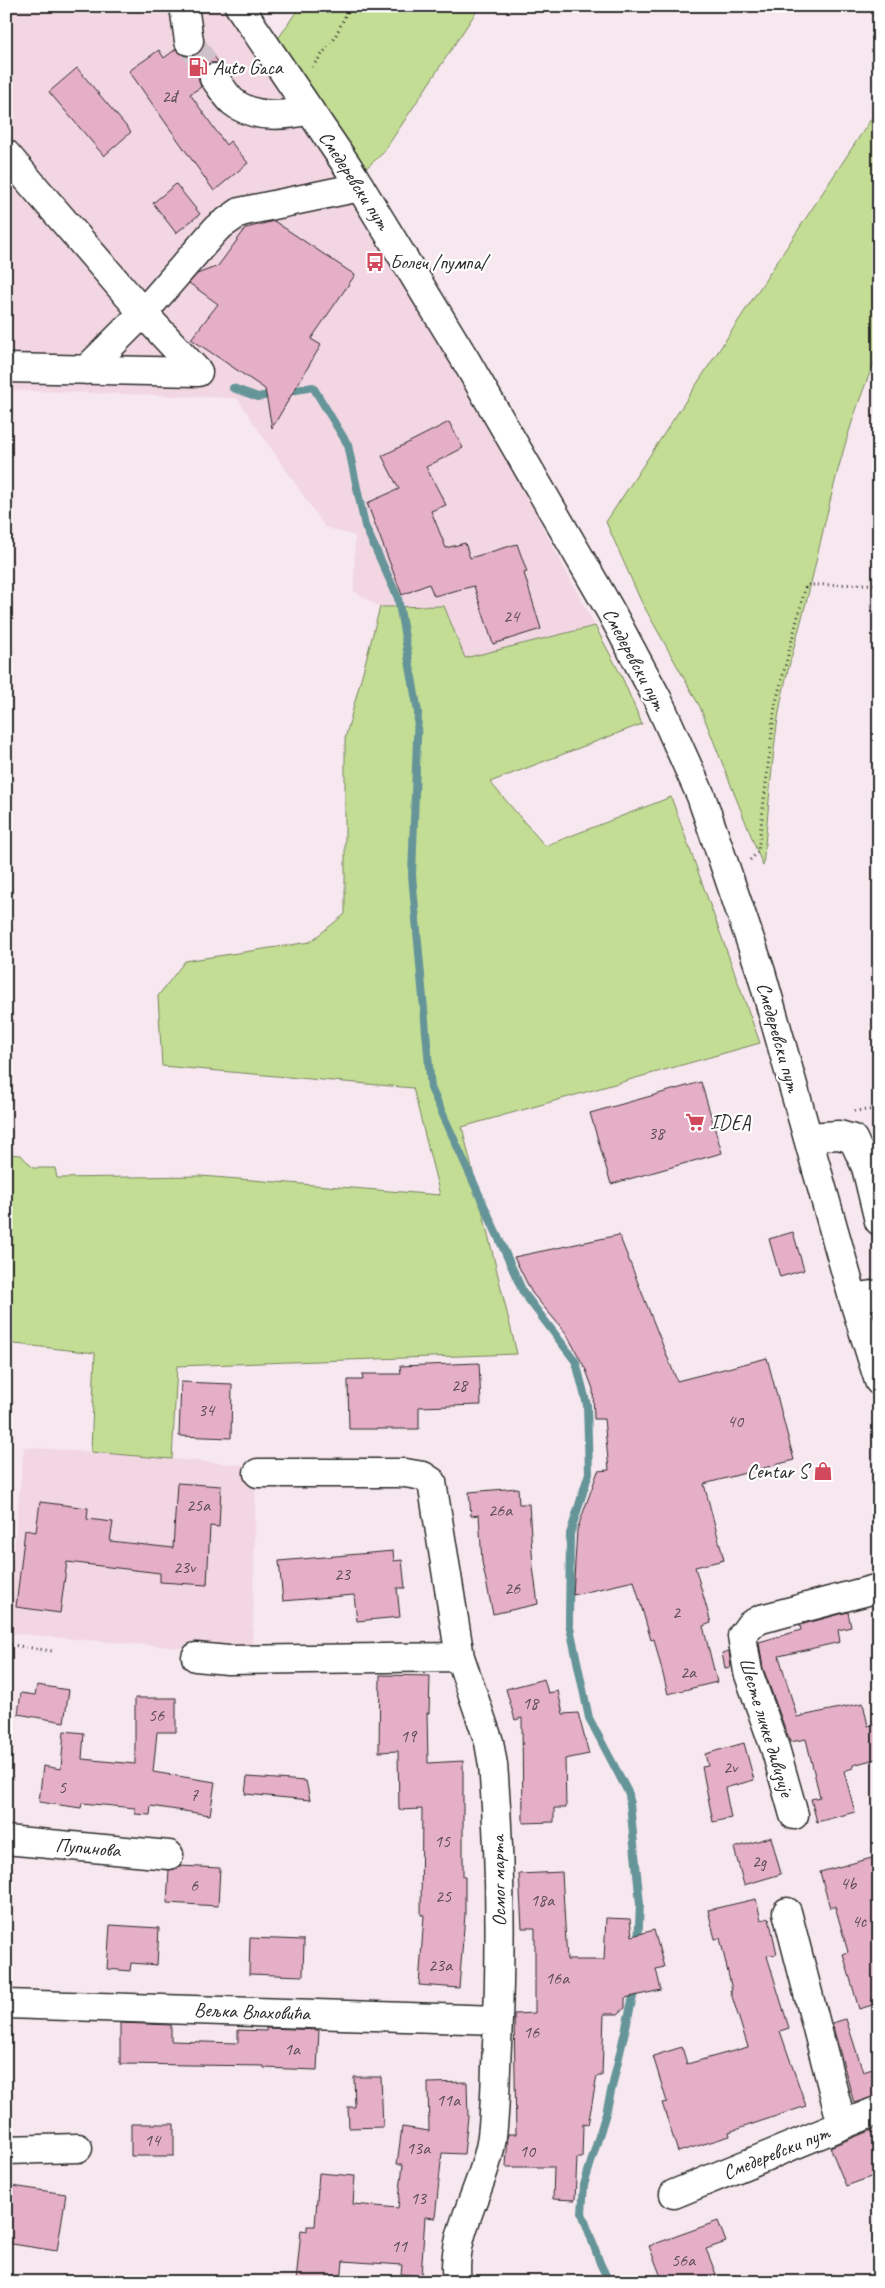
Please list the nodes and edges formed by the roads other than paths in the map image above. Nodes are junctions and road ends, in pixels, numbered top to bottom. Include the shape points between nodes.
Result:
1 (184, 6) edge
2 (239, 6) edge
3 (189, 41) tunnel mouth
4 (214, 78) tunnel mouth
5 (309, 110) junction
6 (6, 154) edge
7 (360, 187) junction
8 (143, 313) junction
9 (6, 368) edge
10 (86, 370) junction
11 (808, 1137) junction
12 (879, 1221) edge
13 (866, 1296) edge
14 (879, 1381) edge
15 (258, 1473) dead end
16 (879, 1588) edge
17 (196, 1657) dead end
18 (460, 1657) junction
19 (794, 1815) dead end
20 (6, 1840) edge
21 (169, 1854) dead end
22 (787, 1912) dead end
23 (6, 2004) edge
24 (498, 2020) junction
25 (879, 2110) edge
26 (842, 2125) junction
27 (78, 2148) dead end
28 (6, 2150) edge
29 (674, 2194) dead end
30 (457, 2282) edge

1 - 3 street
2 - 5 street, Смедеревски пут
4 - 5 street via 233,102 251,111 275,115
5 - 7 street, Смедеревски пут
6 - 8 street
7 - 8 street via 240,212 227,219
7 - 11 street, Смедеревски пут via 465,359 640,663 701,796 761,972
8 - 10 street
8 - 10 street via 198,372
9 - 10 street
11 - 12 street via 839,1135 853,1139 866,1166
11 - 13 street, Смедеревски пут
13 - 14 street, Смедеревски пут
15 - 18 street, Осмог марта via 405,1473 423,1476 432,1482
16 - 19 street, Шесте личке дивизије via 761,1619 750,1625 742,1636 748,1672
17 - 18 street via 228,1660
18 - 24 street, Осмог марта via 489,1742 493,1765 500,1904
20 - 21 street, Пупинова
22 - 26 street
23 - 24 street, Вељка Влаховића
24 - 30 street, Осмог марта via 491,2143 458,2247
25 - 26 street, Смедеревски пут
26 - 29 street, Смедеревски пут
27 - 28 street

